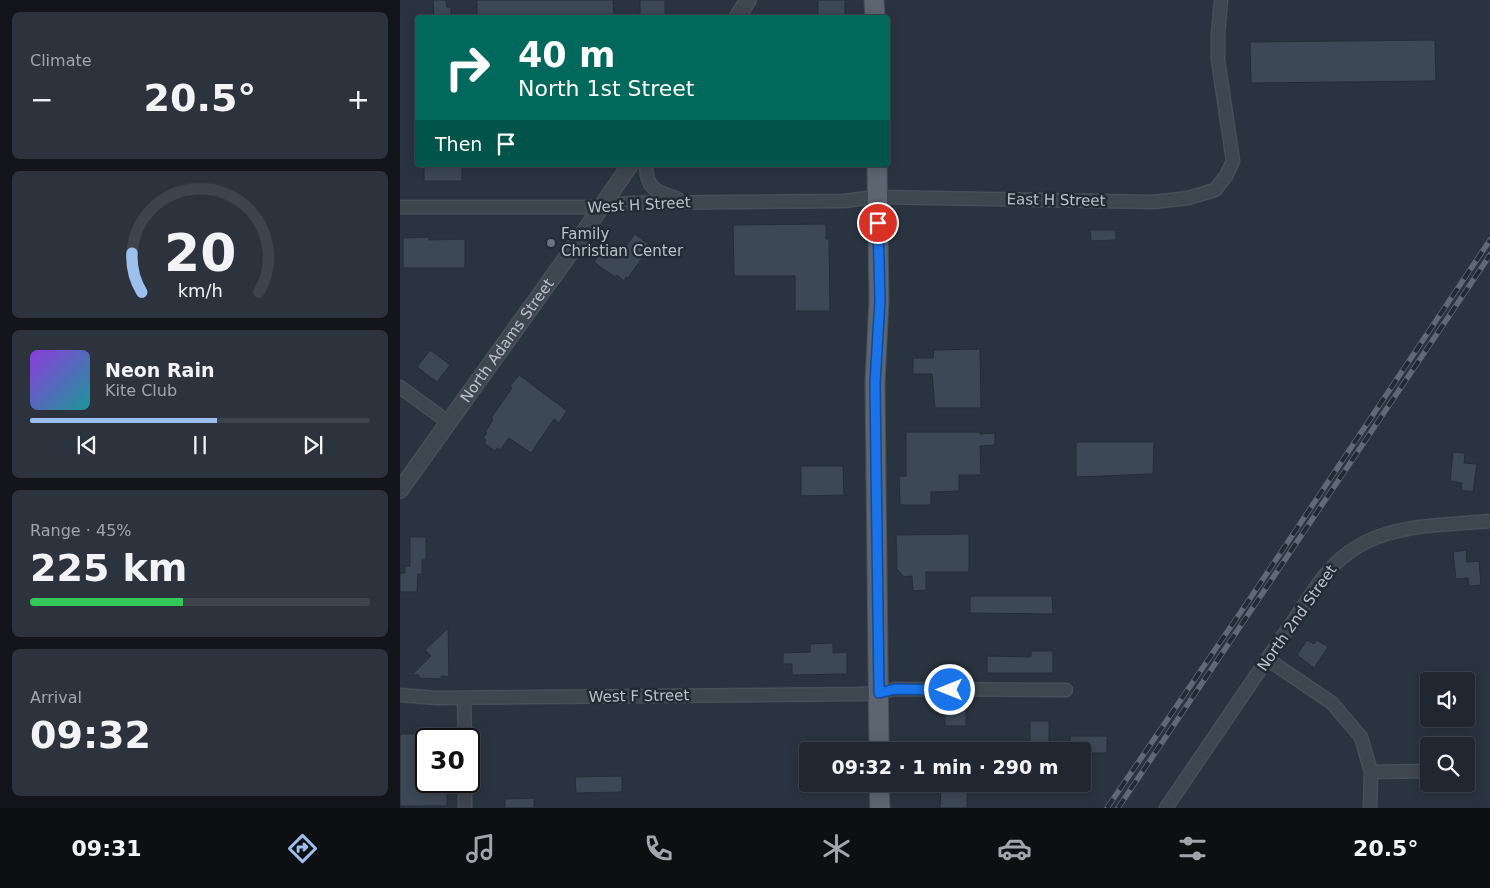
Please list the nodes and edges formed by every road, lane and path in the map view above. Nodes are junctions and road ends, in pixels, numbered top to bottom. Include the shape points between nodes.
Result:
1 (748, 0) edge
2 (874, 0) edge
3 (1221, 0) edge
4 (739, 15) edge
5 (874, 15) edge
6 (629, 167) edge
7 (646, 167) edge
8 (877, 167) edge
9 (878, 197) junction
10 (685, 202) junction
11 (400, 207) edge
12 (600, 207) junction
13 (400, 387) edge
14 (448, 422) junction
15 (400, 490) edge
16 (1490, 521) edge
17 (1266, 659) junction
18 (1066, 690) dead end
19 (879, 693) junction
20 (400, 695) edge
21 (464, 698) junction
22 (464, 728) edge
23 (879, 742) edge
24 (1420, 771) edge
25 (1371, 772) junction
26 (879, 792) edge
27 (465, 793) edge
28 (465, 808) edge
29 (880, 808) edge
30 (1166, 808) edge
31 (1370, 808) edge

1 - 4 street
2 - 5 main road
3 - 9 street, East H Street via 1218,60 1233,160 1215,190 1188,198 1153,202
6 - 12 street, North Adams Street
7 - 10 street via 648,181 655,191
8 - 9 main road
9 - 10 street, West H Street via 843,201
9 - 19 main road via 880,300 875,383
10 - 12 street, West H Street
11 - 12 street, West H Street
12 - 14 street, North Adams Street
13 - 14 street
14 - 15 street, North Adams Street
16 - 17 street, North 2nd Street via 1398,531 1374,537 1352,549 1326,572
17 - 25 street via 1332,703 1361,737
17 - 30 street, North 2nd Street
18 - 19 street, West F Street via 895,689
19 - 21 street, West F Street
19 - 23 main road
20 - 21 street, West F Street
21 - 22 street
24 - 25 street
25 - 31 street
26 - 29 main road
27 - 28 street

